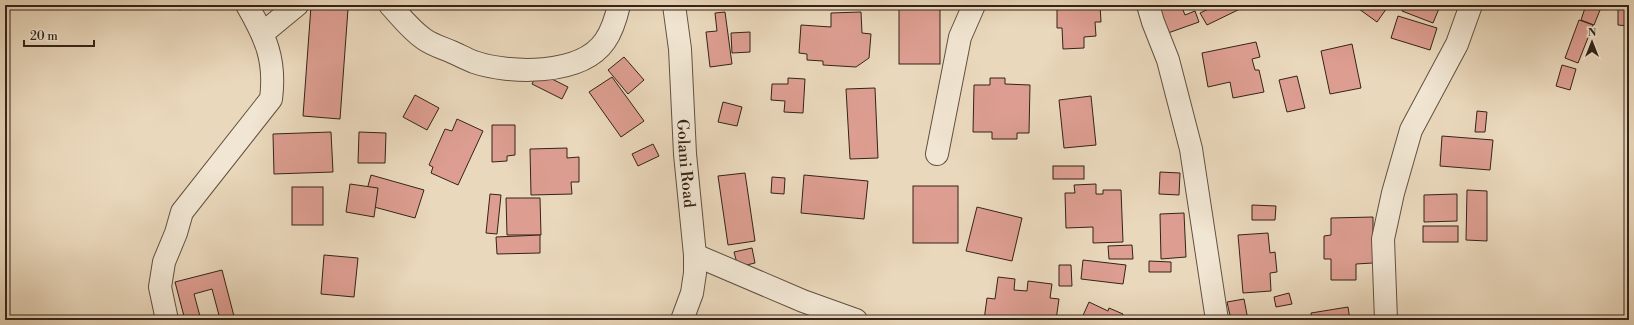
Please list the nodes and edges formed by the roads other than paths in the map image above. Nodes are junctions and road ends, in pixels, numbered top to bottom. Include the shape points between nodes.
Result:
1 (247, 5) edge
2 (297, 5) edge
3 (390, 5) edge
4 (619, 5) edge
5 (674, 5) edge
6 (974, 5) edge
7 (1148, 5) edge
8 (1471, 5) edge
9 (263, 33) junction
10 (937, 154) dead end
11 (695, 255) junction
12 (167, 320) edge
13 (682, 320) edge
14 (856, 320) edge
15 (1217, 320) edge
16 (1386, 320) edge

1 - 9 street
2 - 9 street
3 - 4 street via 425,40 475,62 515,70 567,66 588,57 604,42 616,20
5 - 11 street, Golani Road via 680,49 685,154
6 - 10 street via 960,36
7 - 15 street via 1168,60 1191,150
8 - 16 street via 1457,44 1411,130 1394,186 1383,239
9 - 12 street via 272,60 271,99 182,212 164,262 160,287
11 - 13 street, Golani Road via 692,293
11 - 14 street via 803,301

